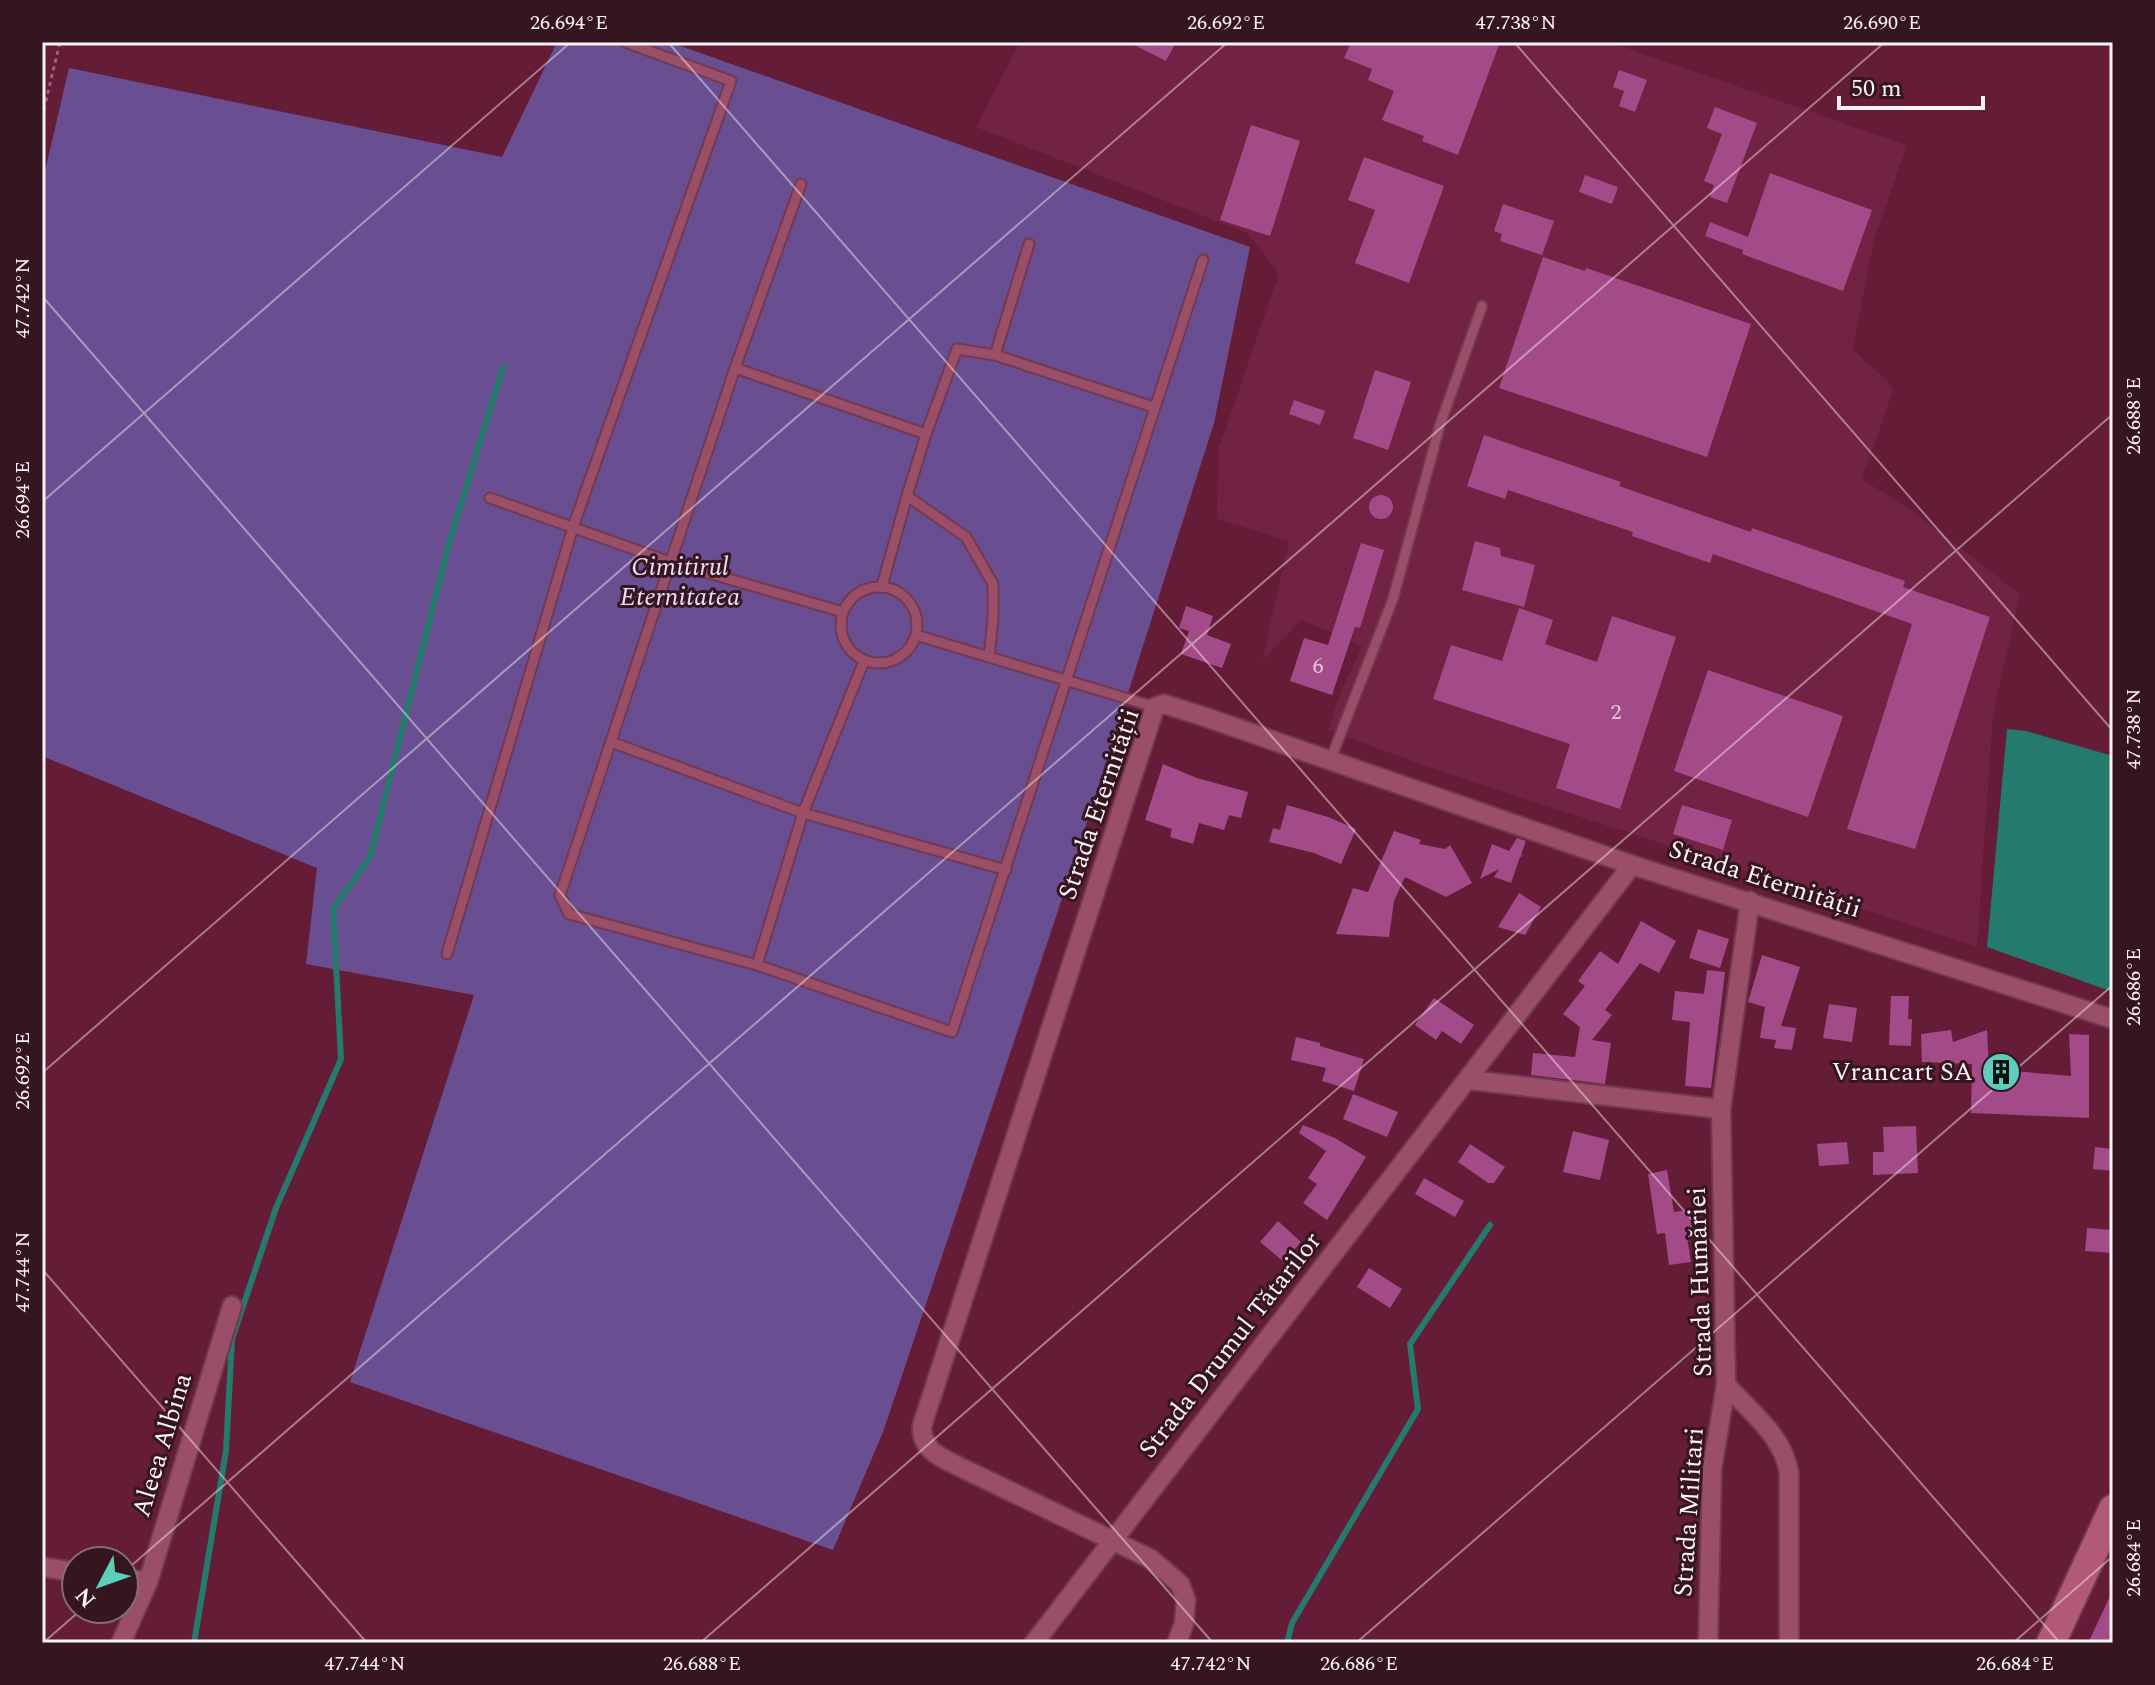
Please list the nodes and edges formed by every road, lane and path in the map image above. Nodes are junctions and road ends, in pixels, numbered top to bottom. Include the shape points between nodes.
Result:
1 (60, 42) edge
2 (625, 42) edge
3 (42, 117) edge
4 (801, 184) dead end
5 (1029, 244) dead end
6 (1203, 260) dead end
7 (1482, 306) dead end
8 (995, 355) junction
9 (735, 368) junction
10 (1153, 407) junction
11 (926, 434) junction
12 (907, 496) junction
13 (490, 498) dead end
14 (573, 527) junction
15 (670, 562) junction
16 (882, 586) junction
17 (843, 612) junction
18 (916, 635) junction
19 (989, 657) junction
20 (864, 661) junction
21 (1065, 680) junction
22 (1155, 707) junction
23 (611, 742) junction
24 (1330, 761) junction
25 (803, 813) junction
26 (1632, 865) junction
27 (1006, 870) junction
28 (1750, 901) junction
29 (447, 954) dead end
30 (757, 965) junction
31 (2113, 1019) edge
32 (1469, 1080) junction
33 (1721, 1109) junction
34 (232, 1306) dead end
35 (1726, 1385) junction
36 (2113, 1509) edge
37 (1112, 1539) junction
38 (140, 1581) edge
39 (148, 1582) junction
40 (121, 1643) edge
41 (1034, 1643) edge
42 (1177, 1643) edge
43 (1708, 1643) edge
44 (1789, 1643) edge
45 (2051, 1643) edge

1 - 3 path
2 - 14 lane via 731,81
4 - 9 lane
5 - 8 lane
6 - 10 lane
7 - 24 lane via 1440,425 1393,599
8 - 10 lane
8 - 11 lane via 957,349
9 - 11 lane
9 - 15 lane
10 - 21 lane
11 - 12 lane
12 - 16 lane
12 - 19 lane via 966,537 993,584
13 - 14 lane
14 - 15 lane
14 - 29 lane
15 - 17 lane
15 - 23 lane
16 - 17 lane via 858,593
16 - 18 lane via 913,605
17 - 20 lane via 843,637
18 - 19 lane
18 - 20 lane via 897,660
19 - 21 lane
20 - 25 lane
21 - 22 lane
21 - 27 lane
22 - 24 street, Strada Eternității via 1164,704
22 - 37 street, Strada Eternității via 922,1426 931,1452
23 - 25 lane
23 - 30 lane via 560,895 569,914
24 - 26 street, Strada Eternității
25 - 27 lane
25 - 30 lane
26 - 28 street, Strada Eternității
26 - 32 street, Strada Drumul Tătarilor
27 - 30 lane via 952,1032
28 - 31 street, Strada Eternității
28 - 33 street, Strada Humăriei
32 - 33 street
32 - 37 street, Strada Drumul Tătarilor
33 - 35 street, Strada Humăriei
34 - 39 street, Aleea Albina
35 - 43 street, Strada Militari via 1712,1469
35 - 44 street, Strada Humăriei via 1787,1457
36 - 45 main road
37 - 41 street, Strada Drumul Tătarilor
37 - 42 street, Strada Eternității via 1151,1559 1180,1584 1186,1600
38 - 39 street
39 - 40 street, Aleea Albina

